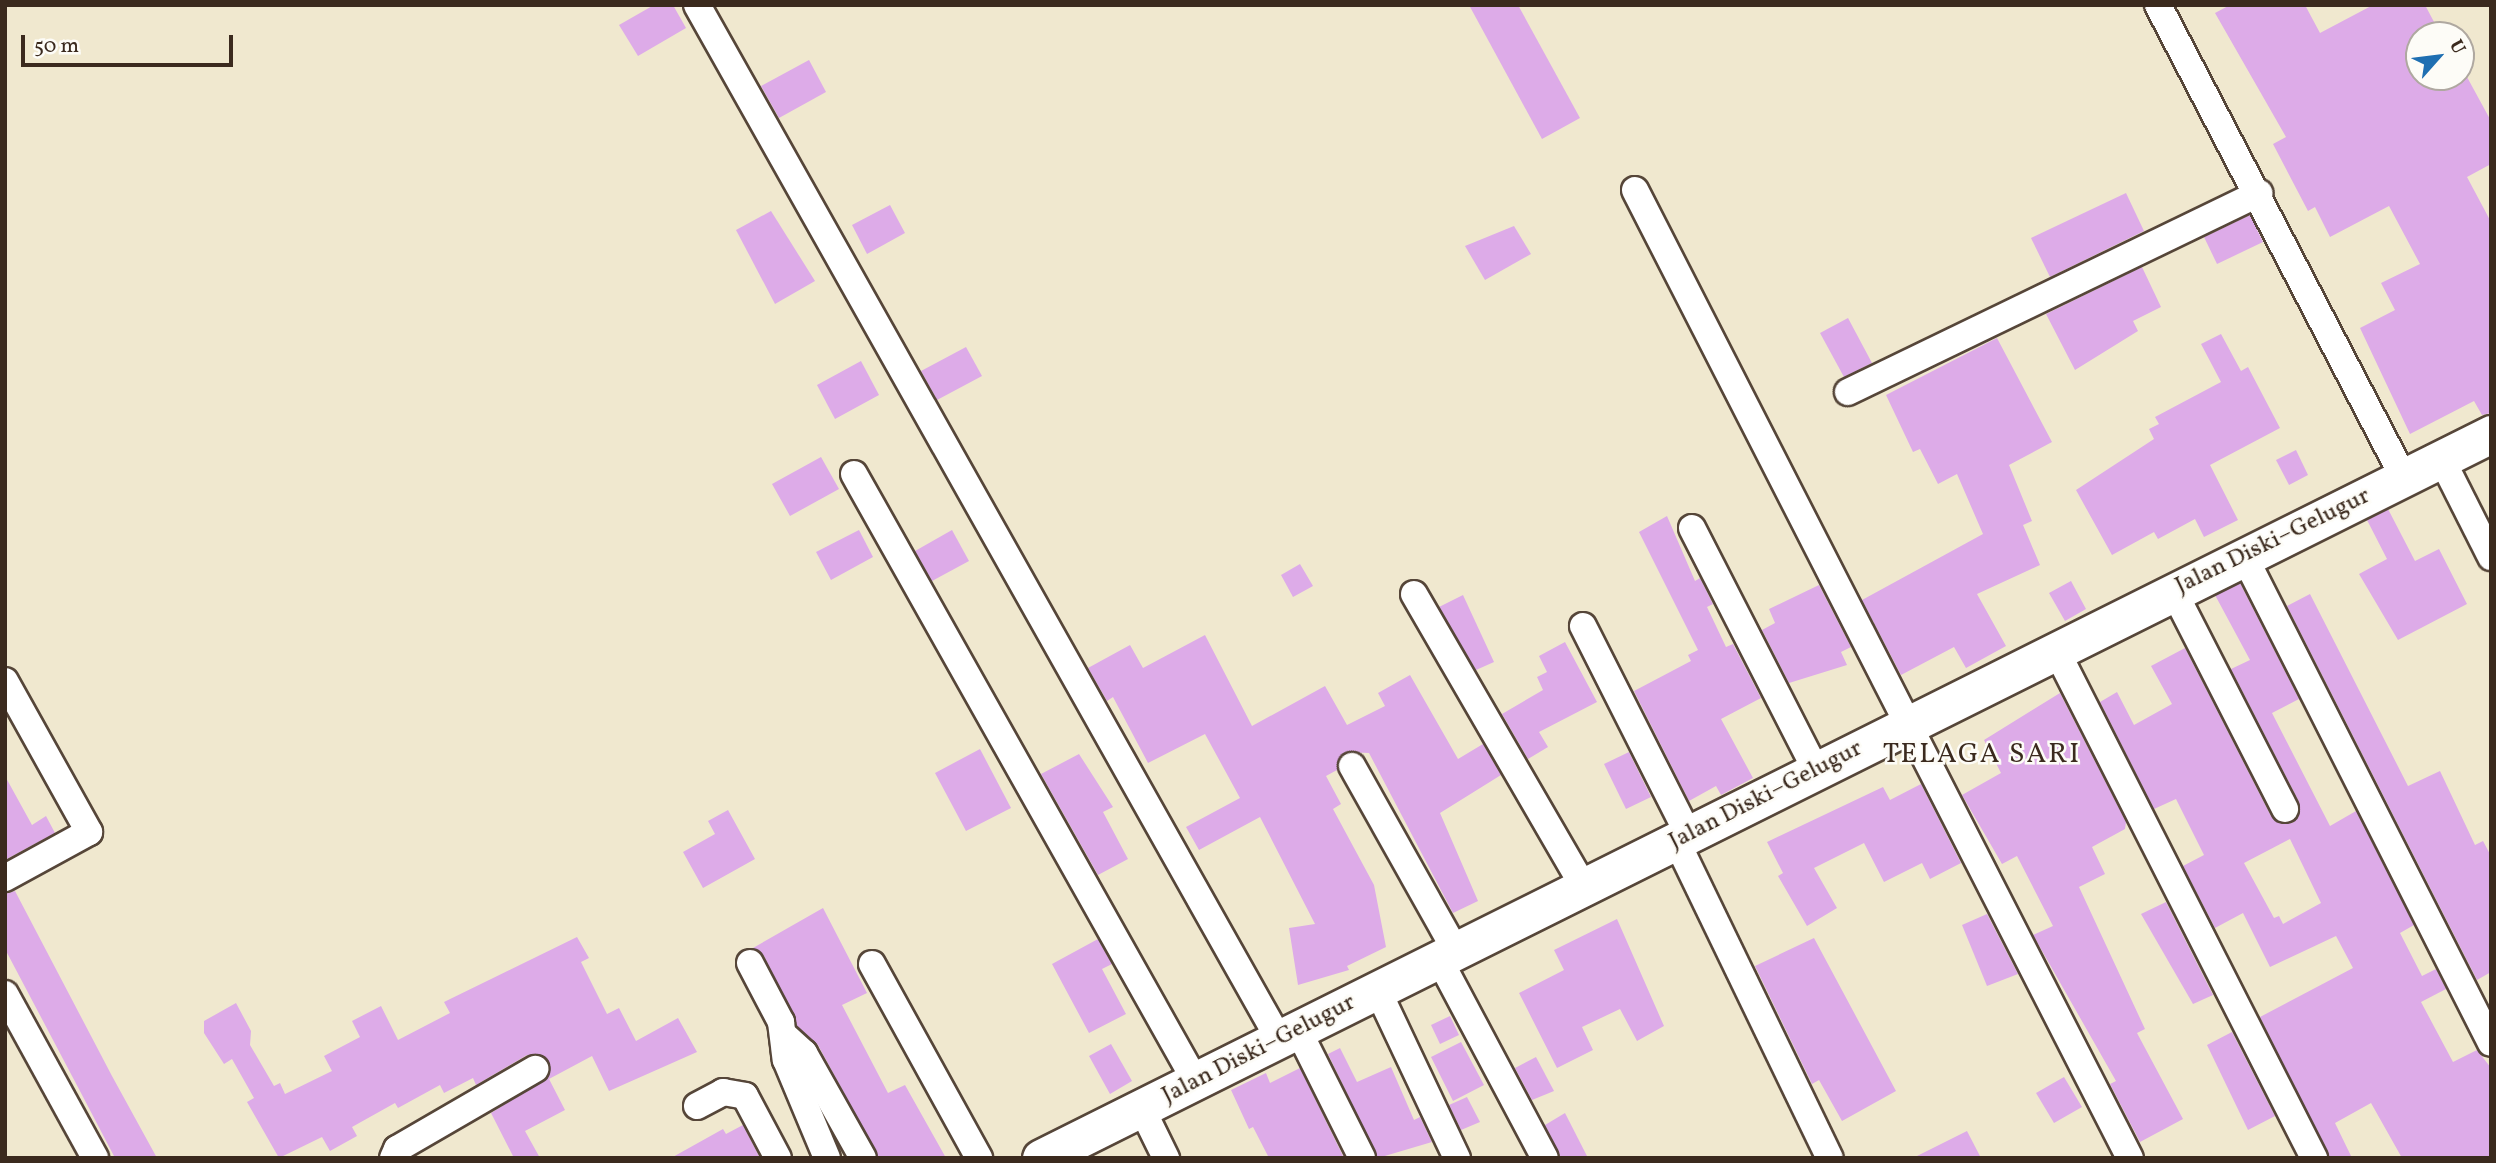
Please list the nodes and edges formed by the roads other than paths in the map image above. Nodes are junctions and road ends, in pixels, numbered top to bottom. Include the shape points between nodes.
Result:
1 (697, 5) edge
2 (2158, 5) edge
3 (1636, 190) dead end
4 (2259, 193) junction
5 (1848, 392) dead end
6 (2491, 434) edge
7 (2441, 458) junction
8 (855, 474) dead end
9 (2405, 480) junction
10 (1692, 528) dead end
11 (2244, 554) junction
12 (2491, 557) edge
13 (2173, 590) junction
14 (1414, 594) dead end
15 (1583, 626) dead end
16 (2057, 652) junction
17 (5, 681) edge
18 (1906, 725) junction
19 (1352, 766) dead end
20 (1816, 770) junction
21 (2285, 809) dead end
22 (1682, 837) junction
23 (5, 878) edge
24 (1584, 887) junction
25 (1447, 955) junction
26 (750, 963) dead end
27 (872, 964) dead end
28 (1378, 990) junction
29 (5, 994) edge
30 (785, 1035) junction
31 (1289, 1035) junction
32 (2491, 1043) edge
33 (535, 1069) dead end
34 (1196, 1082) junction
35 (697, 1106) dead end
36 (1142, 1110) junction
37 (95, 1158) edge
38 (393, 1158) edge
39 (778, 1158) edge
40 (827, 1158) edge
41 (863, 1158) edge
42 (979, 1158) edge
43 (1041, 1158) edge
44 (1166, 1158) edge
45 (1362, 1158) edge
46 (1457, 1158) edge
47 (1545, 1158) edge
48 (1830, 1158) edge
49 (2130, 1158) edge
50 (2314, 1158) edge

1 - 31 street
2 - 4 street
3 - 18 street
4 - 5 street
4 - 9 street
6 - 7 main road, Jalan Diski–Gelugur
7 - 9 main road, Jalan Diski–Gelugur
7 - 12 street
8 - 34 street
9 - 11 main road, Jalan Diski–Gelugur
10 - 20 street
11 - 13 main road, Jalan Diski–Gelugur
11 - 32 street
13 - 16 main road, Jalan Diski–Gelugur
13 - 21 street
14 - 24 street
15 - 22 street
16 - 18 main road, Jalan Diski–Gelugur
16 - 50 street
17 - 23 street via 89,832
18 - 20 main road, Jalan Diski–Gelugur
18 - 49 street
19 - 25 street
20 - 22 main road, Jalan Diski–Gelugur
22 - 24 main road, Jalan Diski–Gelugur
22 - 48 street
24 - 25 main road, Jalan Diski–Gelugur
25 - 28 main road, Jalan Diski–Gelugur
25 - 47 street
26 - 30 street
27 - 42 street
28 - 31 main road, Jalan Diski–Gelugur
28 - 46 street
29 - 37 street
30 - 40 street via 786,1060
30 - 41 street via 804,1053
31 - 34 main road, Jalan Diski–Gelugur
31 - 45 street
33 - 38 street via 397,1149
34 - 36 main road, Jalan Diski–Gelugur
35 - 39 street via 723,1092 745,1096
36 - 43 main road, Jalan Diski–Gelugur
36 - 44 street

